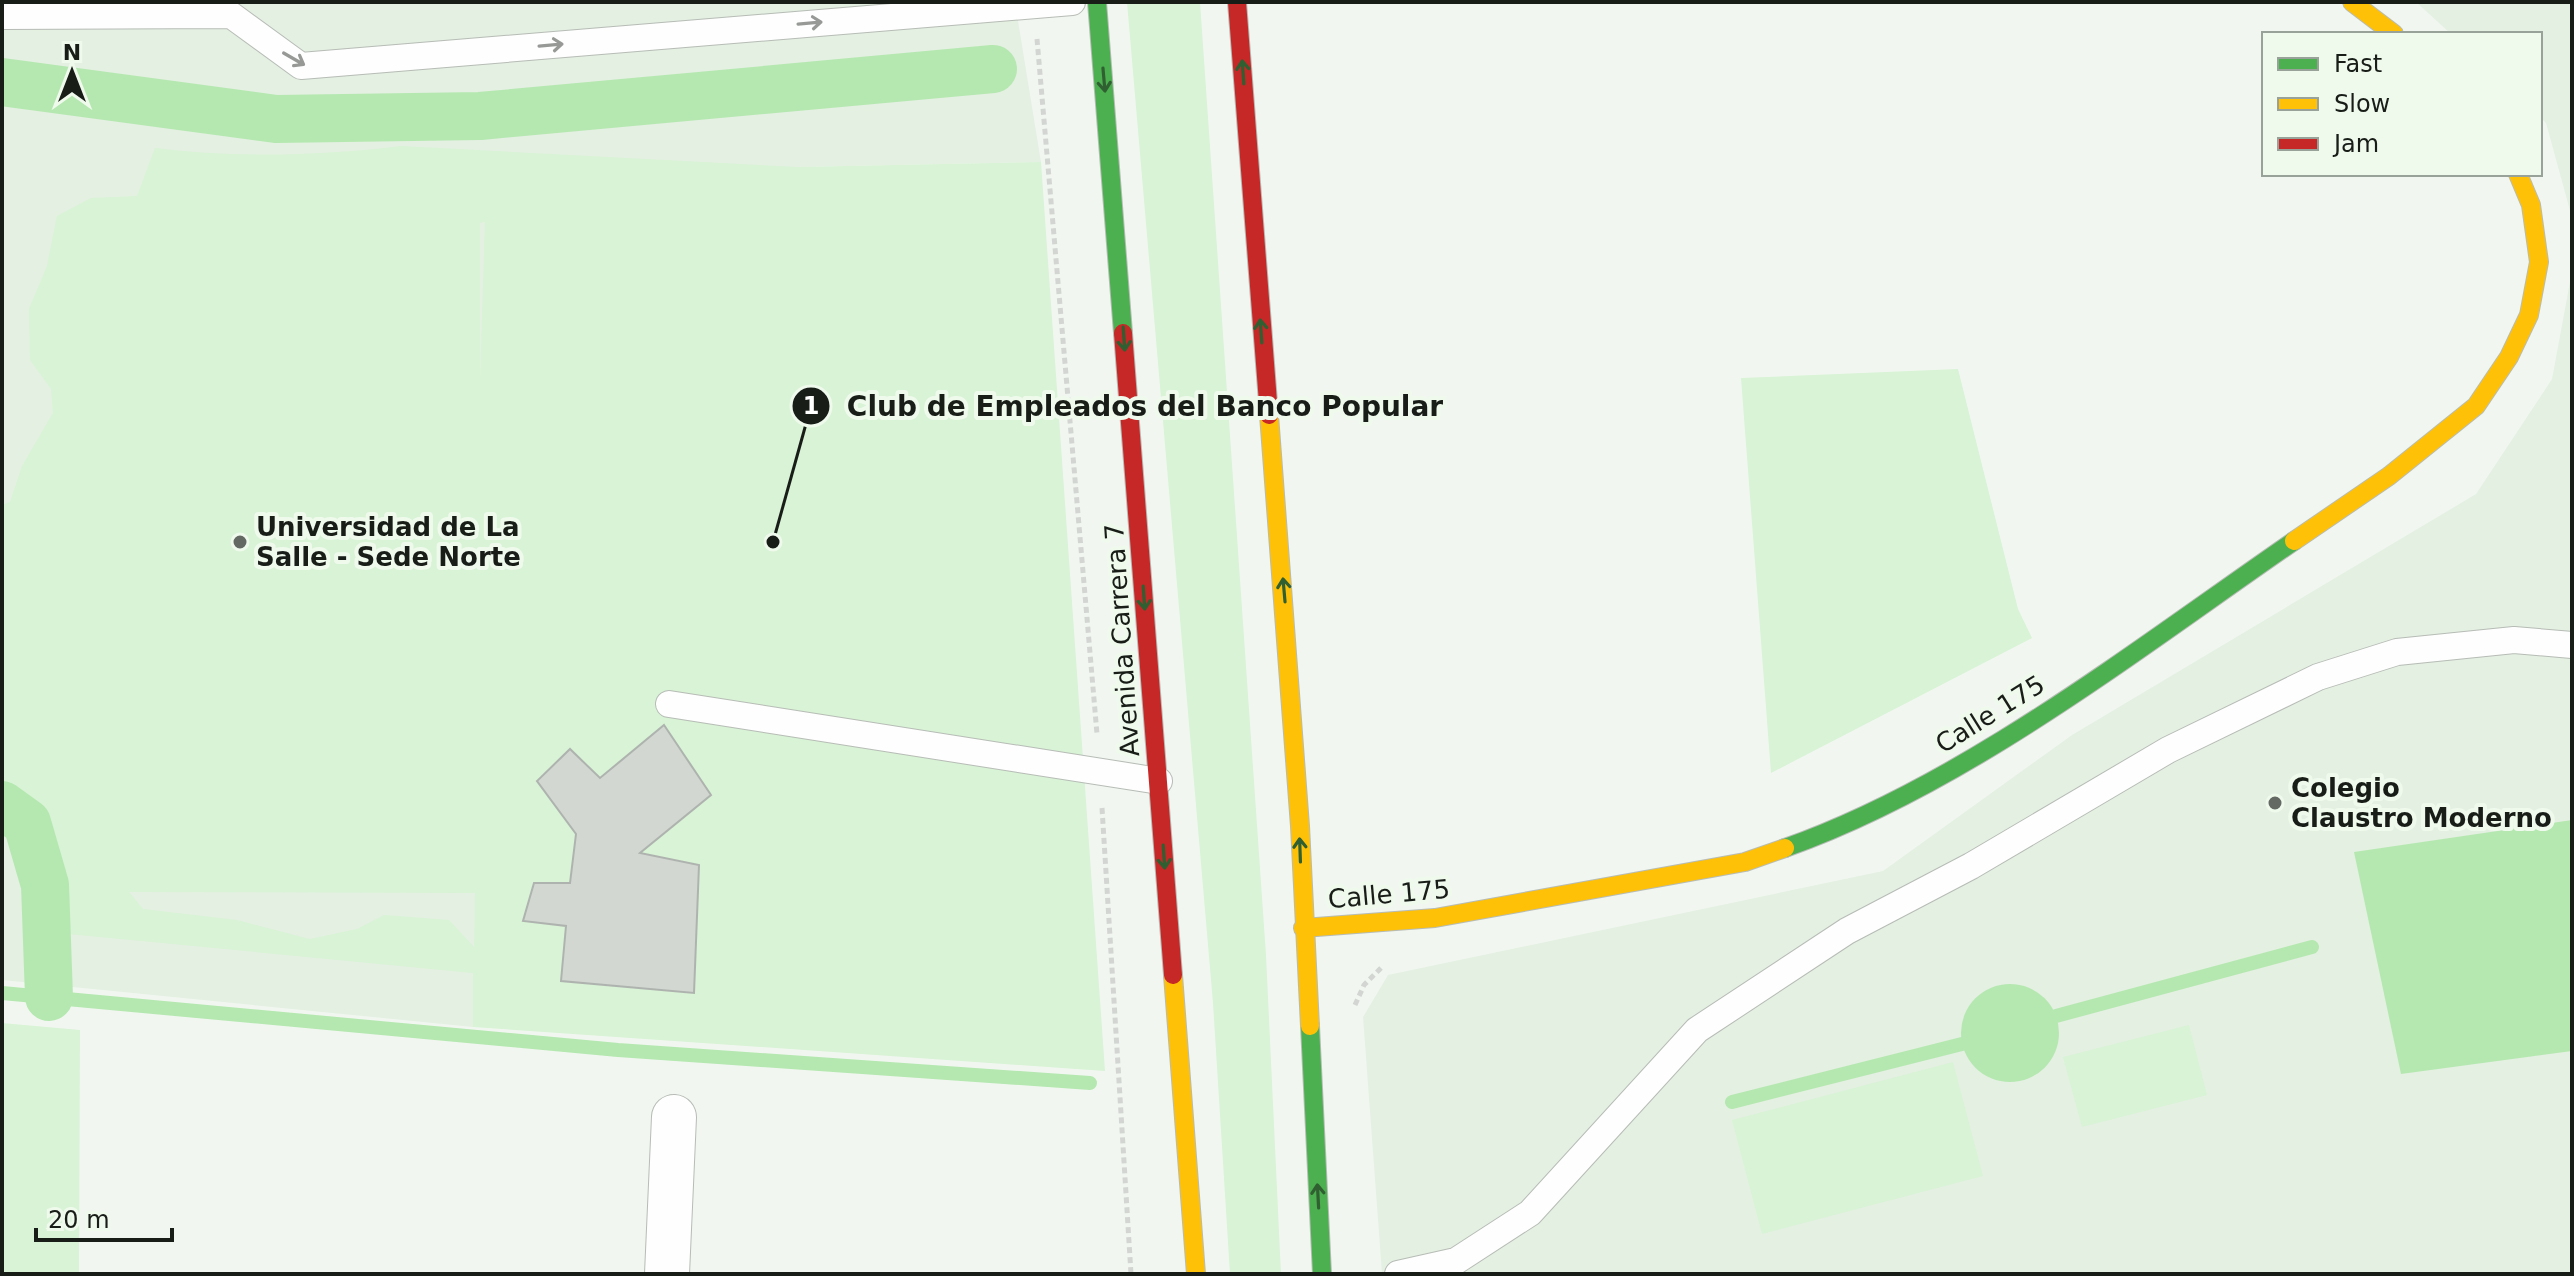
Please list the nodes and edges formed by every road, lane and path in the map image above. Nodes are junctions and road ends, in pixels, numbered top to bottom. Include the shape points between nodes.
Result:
1 (1072, 2) edge
2 (1097, 2) edge
3 (1237, 2) edge
4 (2352, 2) edge
5 (1035, 5) junction
6 (237, 8) edge
7 (2, 16) edge
8 (2391, 32) edge
9 (2519, 176) edge
10 (2572, 645) edge
11 (669, 704) dead end
12 (1099, 772) junction
13 (1159, 781) junction
14 (1303, 928) junction
15 (1393, 964) dead end
16 (1352, 1011) dead end
17 (674, 1117) dead end
18 (667, 1274) edge
19 (1131, 1274) edge
20 (1196, 1274) edge
21 (1322, 1274) edge
22 (1398, 1274) edge

1 - 5 lane
2 -> 13 main road, Avenida Carrera 7
14 -> 3 main road via 1285,602
4 - 8 main road
6 -> 5 lane via 301,66
5 - 12 path
6 - 7 lane
9 - 14 main road, Calle 175 via 2531,205 2539,262 2529,315 2476,406 2389,476 2079,689 1928,784 1839,829 1745,862 1435,918
10 - 22 lane via 2514,640 2397,652 2318,677 2168,750 1971,866 1847,931 1697,1030 1530,1213 1456,1261
11 - 12 lane
12 - 13 lane
12 - 19 path
13 -> 20 main road, Avenida Carrera 7
21 -> 14 main road
15 - 16 path via 1378,969 1364,985
17 - 18 street

